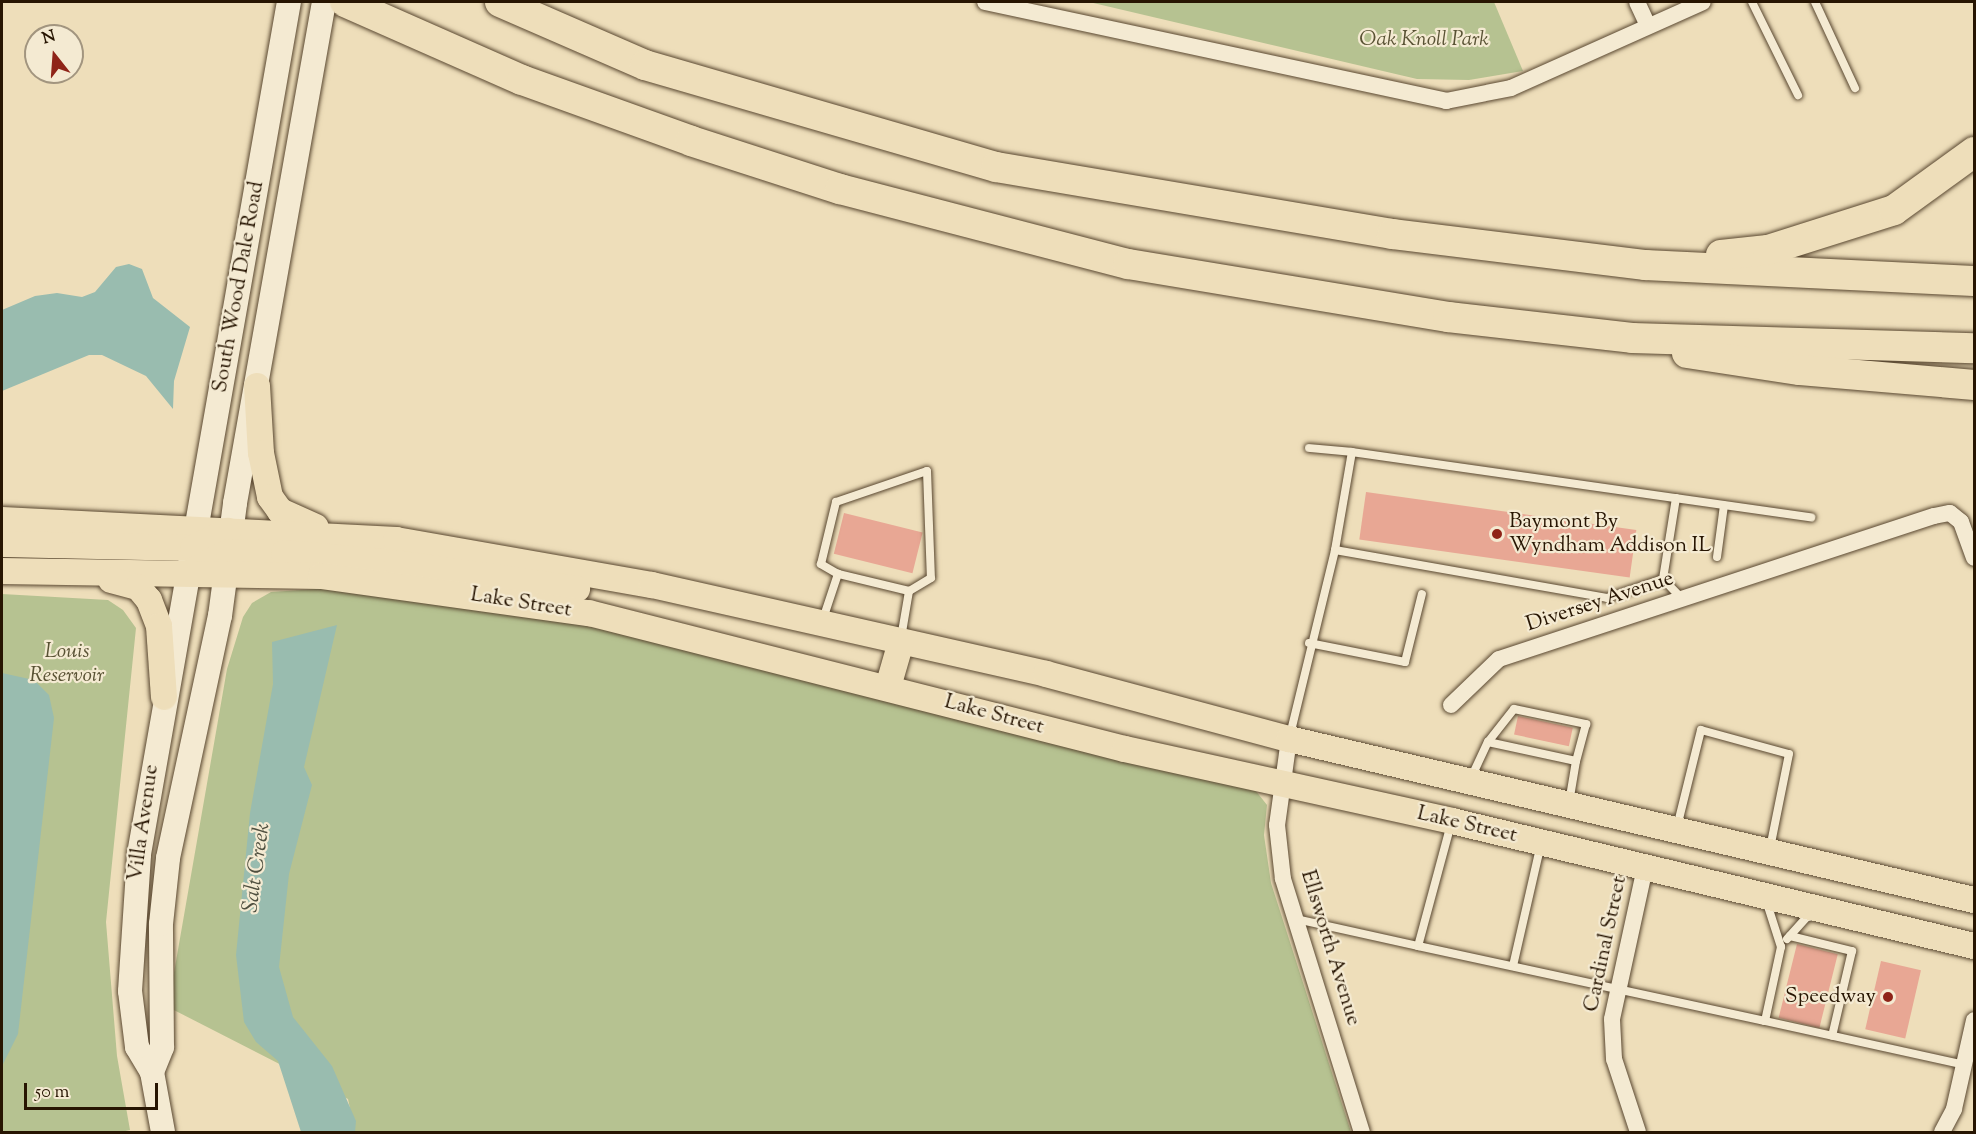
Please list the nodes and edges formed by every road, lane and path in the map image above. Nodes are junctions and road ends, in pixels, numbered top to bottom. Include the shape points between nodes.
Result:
1 (289, 2) edge
2 (324, 2) edge
3 (345, 2) edge
4 (500, 2) edge
5 (985, 2) edge
6 (1637, 2) edge
7 (1703, 2) edge
8 (1752, 2) edge
9 (1815, 2) edge
10 (1648, 26) junction
11 (1856, 88) dead end
12 (1798, 95) dead end
13 (1974, 152) edge
14 (1645, 265) junction
15 (1974, 281) edge
16 (1632, 338) junction
17 (1974, 348) edge
18 (1974, 385) edge
19 (257, 386) junction
20 (1309, 448) dead end
21 (1352, 452) junction
22 (1676, 498) junction
23 (1724, 505) junction
24 (1811, 517) dead end
25 (2, 520) edge
26 (330, 534) junction
27 (2, 544) edge
28 (192, 549) junction
29 (1335, 550) junction
30 (229, 551) junction
31 (1717, 557) dead end
32 (1974, 558) edge
33 (2, 571) edge
34 (57, 572) junction
35 (838, 574) junction
36 (1663, 579) junction
37 (652, 585) junction
38 (909, 591) junction
39 (1422, 594) dead end
40 (1682, 598) junction
41 (821, 624) junction
42 (901, 642) junction
43 (1309, 643) junction
44 (888, 687) junction
45 (164, 697) junction
46 (1451, 705) dead end
47 (1289, 739) junction
48 (1488, 742) junction
49 (1576, 761) junction
50 (1470, 780) junction
51 (1282, 783) junction
52 (1568, 806) junction
53 (1452, 821) junction
54 (1676, 830) junction
55 (1541, 842) junction
56 (1769, 852) junction
57 (1645, 868) junction
58 (1761, 893) junction
59 (1974, 900) edge
60 (1839, 914) junction
61 (1296, 920) junction
62 (1790, 936) junction
63 (1418, 946) junction
64 (1781, 946) junction
65 (1974, 946) edge
66 (1513, 966) junction
67 (1618, 988) junction
68 (1974, 1020) edge
69 (1765, 1021) junction
70 (1832, 1036) junction
71 (1965, 1065) junction
72 (152, 1072) junction
73 (163, 1132) edge
74 (1362, 1132) edge
75 (1638, 1132) edge
76 (1942, 1132) edge

1 - 28 main road, South Wood Dale Road
2 - 19 main road, South Wood Dale Road
3 - 16 highway via 522,80 691,141 1005,235 1293,294
4 - 14 highway via 645,65 996,167 1392,234
5 - 10 street via 1446,102 1511,88
6 - 10 street
7 - 10 street
8 - 12 lane
9 - 11 lane
13 - 14 highway via 1894,210 1768,250
14 - 15 highway
16 - 17 highway
16 - 18 highway via 1712,360
19 - 26 main road via 261,453 270,497 280,511
19 - 30 main road, South Wood Dale Road
20 - 21 lane
21 - 22 lane
21 - 29 lane
22 - 23 lane
22 - 36 lane
23 - 24 lane
23 - 31 lane
25 - 28 main road, Lake Street
26 - 30 main road, Lake Street
26 - 37 main road, Lake Street via 396,540
27 - 28 main road
28 - 30 main road, Lake Street
28 - 30 main road, Lake Street
28 - 34 main road, Lake Street
28 - 45 main road, Villa Avenue
29 - 36 lane via 1607,598
29 - 43 lane
30 - 37 main road via 397,563 598,592
30 - 44 main road, Lake Street via 321,576 525,602
30 - 72 main road, Villa Avenue via 168,858 161,924 162,1047
32 - 40 street, Diversey Avenue via 1961,522 1950,513
33 - 34 main road, Lake Street
34 - 45 main road via 138,587 159,626
35 - 38 lane
35 - 38 lane via 821,564 836,502 927,471 931,578
35 - 41 lane
36 - 40 lane
37 - 41 main road, Lake Street
38 - 42 lane
39 - 43 lane via 1405,662
40 - 46 street, Diversey Avenue via 1499,659
41 - 42 main road, Lake Street
42 - 44 main road
42 - 47 main road, Lake Street
43 - 47 lane
44 - 51 main road, Lake Street via 1137,752
45 - 72 main road, Villa Avenue via 132,924 130,991 137,1047
47 - 50 main road, Lake Street
47 - 51 street, Ellsworth Avenue
48 - 49 lane
48 - 49 lane via 1514,709 1587,724
48 - 50 lane
49 - 52 lane
50 - 52 main road, Lake Street
51 - 53 main road, Lake Street
51 - 61 street, Ellsworth Avenue via 1278,836 1283,879
52 - 54 main road, Lake Street
53 - 55 main road, Lake Street
53 - 63 lane
54 - 56 main road, Lake Street
54 - 56 lane via 1701,730 1789,754
55 - 57 main road, Lake Street
55 - 66 lane
56 - 59 main road, Lake Street
57 - 58 main road, Lake Street
57 - 67 street, Cardinal Street
58 - 60 main road, Lake Street
58 - 64 lane via 1773,912
60 - 62 lane via 1807,917
60 - 65 main road, Lake Street
61 - 63 lane
61 - 74 street, Ellsworth Avenue
62 - 64 lane
62 - 70 lane via 1852,951
63 - 66 lane
64 - 69 lane
66 - 67 lane
67 - 69 lane
67 - 75 street, Cardinal Street via 1612,1019 1614,1059
68 - 71 street
69 - 70 lane
70 - 71 lane
71 - 76 street via 1954,1109
72 - 73 main road, Villa Avenue

